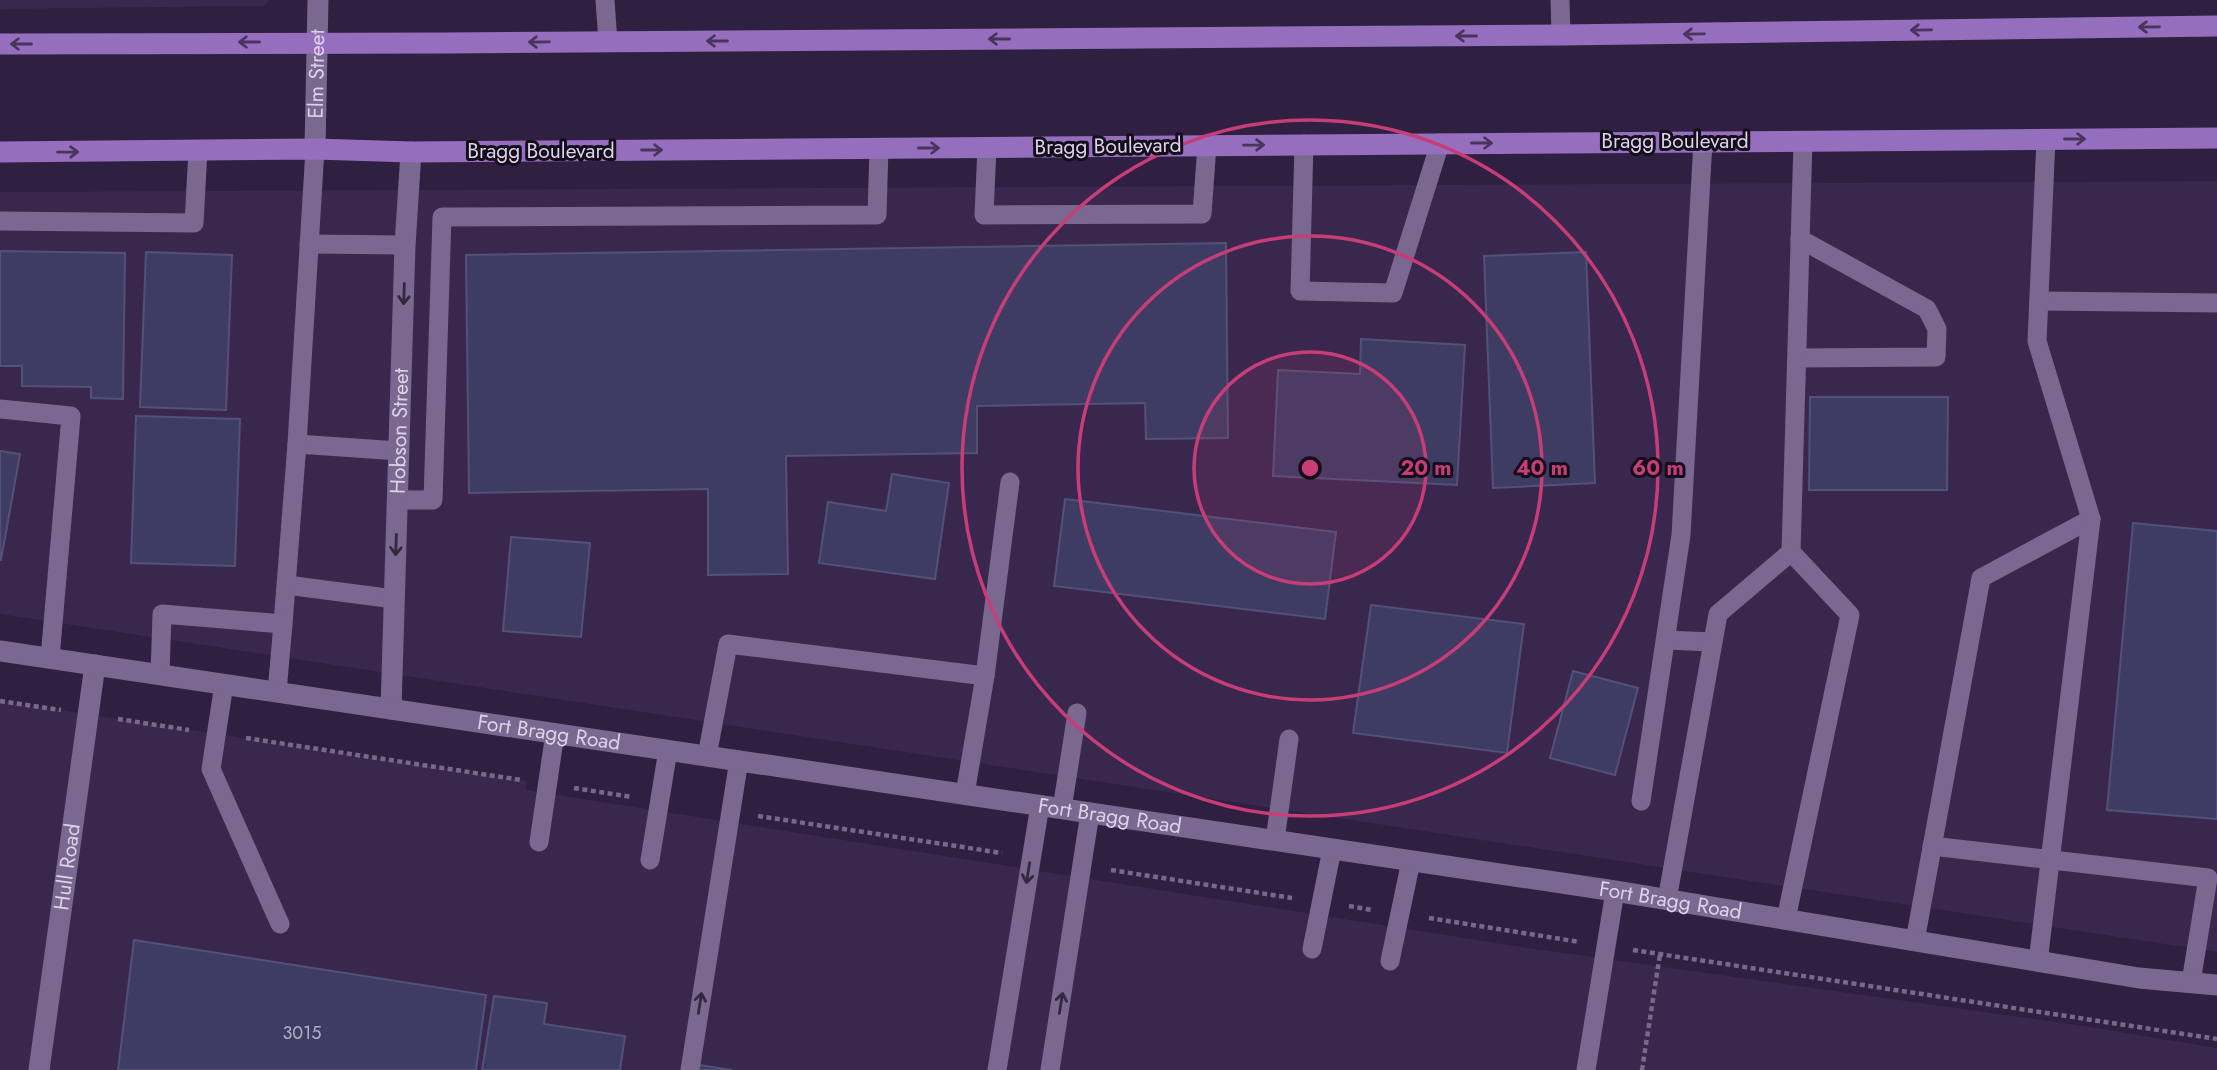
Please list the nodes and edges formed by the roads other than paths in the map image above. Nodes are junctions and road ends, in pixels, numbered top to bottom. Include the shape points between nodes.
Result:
1 (318, 0) edge
2 (605, 0) edge
3 (1560, 0) edge
4 (2217, 26) edge
5 (1561, 35) junction
6 (317, 42) junction
7 (608, 42) junction
8 (0, 44) edge
9 (2217, 138) edge
10 (2046, 139) junction
11 (1703, 141) junction
12 (1803, 141) junction
13 (1440, 143) junction
14 (1304, 144) junction
15 (1207, 145) junction
16 (879, 148) junction
17 (986, 148) junction
18 (315, 149) junction
19 (198, 150) junction
20 (0, 152) edge
21 (411, 152) junction
22 (0, 221) edge
23 (1800, 239) junction
24 (309, 244) junction
25 (405, 245) junction
26 (2039, 301) junction
27 (2217, 303) edge
28 (1797, 358) junction
29 (0, 410) edge
30 (297, 443) junction
31 (399, 451) junction
32 (1010, 482) dead end
33 (398, 500) junction
34 (2091, 519) junction
35 (1791, 552) junction
36 (287, 585) junction
37 (394, 599) junction
38 (283, 624) junction
39 (1666, 640) junction
40 (1712, 642) junction
41 (0, 651) edge
42 (50, 658) junction
43 (95, 665) junction
44 (160, 675) junction
45 (985, 676) junction
46 (224, 684) junction
47 (277, 692) junction
48 (391, 709) junction
49 (1077, 713) dead end
50 (555, 733) junction
51 (1289, 739) dead end
52 (667, 750) junction
53 (707, 756) junction
54 (738, 760) junction
55 (965, 794) junction
56 (1642, 801) dead end
57 (1040, 805) junction
58 (1062, 809) junction
59 (1090, 813) junction
60 (1275, 840) junction
61 (539, 842) dead end
62 (1932, 846) junction
63 (1332, 849) junction
64 (650, 860) dead end
65 (1411, 861) junction
66 (2050, 861) junction
67 (1615, 891) junction
68 (1667, 900) junction
69 (1786, 919) junction
70 (281, 924) dead end
71 (1915, 941) junction
72 (1312, 950) dead end
73 (1390, 961) dead end
74 (2038, 962) junction
75 (2191, 982) junction
76 (2217, 985) edge
77 (39, 1070) edge
78 (690, 1070) edge
79 (997, 1070) edge
80 (1051, 1070) edge
81 (1586, 1070) edge

1 - 6 main road, Elm Street
2 - 7 lane
3 - 5 lane
4 -> 5 main road
5 -> 7 main road
7 -> 6 main road
6 -> 8 main road
6 - 18 main road, Elm Street
10 -> 9 main road, Bragg Boulevard
10 - 12 main road, Bragg Boulevard
10 - 26 lane
11 - 12 main road, Bragg Boulevard
13 -> 11 main road, Bragg Boulevard
11 - 39 lane via 1681,535
12 - 23 lane
13 - 14 main road, Bragg Boulevard
13 - 14 lane via 1393,293 1300,291
15 -> 14 main road, Bragg Boulevard
15 - 17 main road, Bragg Boulevard
15 - 17 lane via 1202,214 984,215
16 -> 17 main road, Bragg Boulevard
21 -> 16 main road, Bragg Boulevard
16 - 33 lane via 877,215 442,217 433,500
18 - 19 main road, Bragg Boulevard
18 - 21 main road, Bragg Boulevard
18 - 24 lane
20 -> 19 main road, Bragg Boulevard
19 - 22 lane via 194,223
21 - 25 main road, Hobson Street
23 - 28 lane
23 - 28 lane via 1927,309 1937,328 1936,357
24 - 25 lane
24 - 30 lane
25 -> 31 main road, Hobson Street
26 - 27 lane
26 - 34 lane via 2037,341
28 - 35 lane
29 - 42 lane via 71,416
30 - 31 lane
30 - 36 lane
31 - 33 main road, Hobson Street
32 - 45 lane
33 -> 37 main road, Hobson Street
34 - 62 lane via 1981,578
34 - 66 lane
35 - 40 lane via 1718,614
35 - 69 lane via 1850,615
36 - 37 lane
36 - 38 lane
37 - 48 main road, Hobson Street
38 - 44 lane via 162,614
38 - 47 lane
39 - 40 lane
39 - 56 lane
40 - 68 lane
41 - 42 main road, Fort Bragg Road
42 - 43 main road, Fort Bragg Road
43 - 44 main road, Fort Bragg Road
43 - 77 main road, Hull Road
44 - 46 main road, Fort Bragg Road
45 - 53 lane via 728,644
45 - 55 lane
46 - 47 main road, Fort Bragg Road
46 - 70 lane via 211,769
47 - 48 main road, Fort Bragg Road
48 - 50 main road, Fort Bragg Road
49 - 58 lane
50 - 52 main road, Fort Bragg Road
50 - 61 lane
51 - 60 lane
52 - 53 main road, Fort Bragg Road
52 - 64 lane
53 - 54 main road, Fort Bragg Road
54 - 55 main road, Fort Bragg Road
78 -> 54 lane
55 - 57 main road, Fort Bragg Road
57 - 58 main road, Fort Bragg Road
57 -> 79 lane
58 - 59 main road, Fort Bragg Road
59 - 60 main road, Fort Bragg Road
80 -> 59 lane
60 - 63 main road, Fort Bragg Road
62 - 66 lane
62 - 71 lane
63 - 65 main road, Fort Bragg Road
63 - 72 lane
65 - 67 main road, Fort Bragg Road
65 - 73 lane
66 - 74 lane
66 - 75 lane via 2208,878
67 - 68 main road, Fort Bragg Road
67 - 81 lane
68 - 69 main road, Fort Bragg Road
69 - 71 main road, Fort Bragg Road
71 - 74 main road, Fort Bragg Road
74 - 75 main road, Fort Bragg Road
75 - 76 main road, Fort Bragg Road

